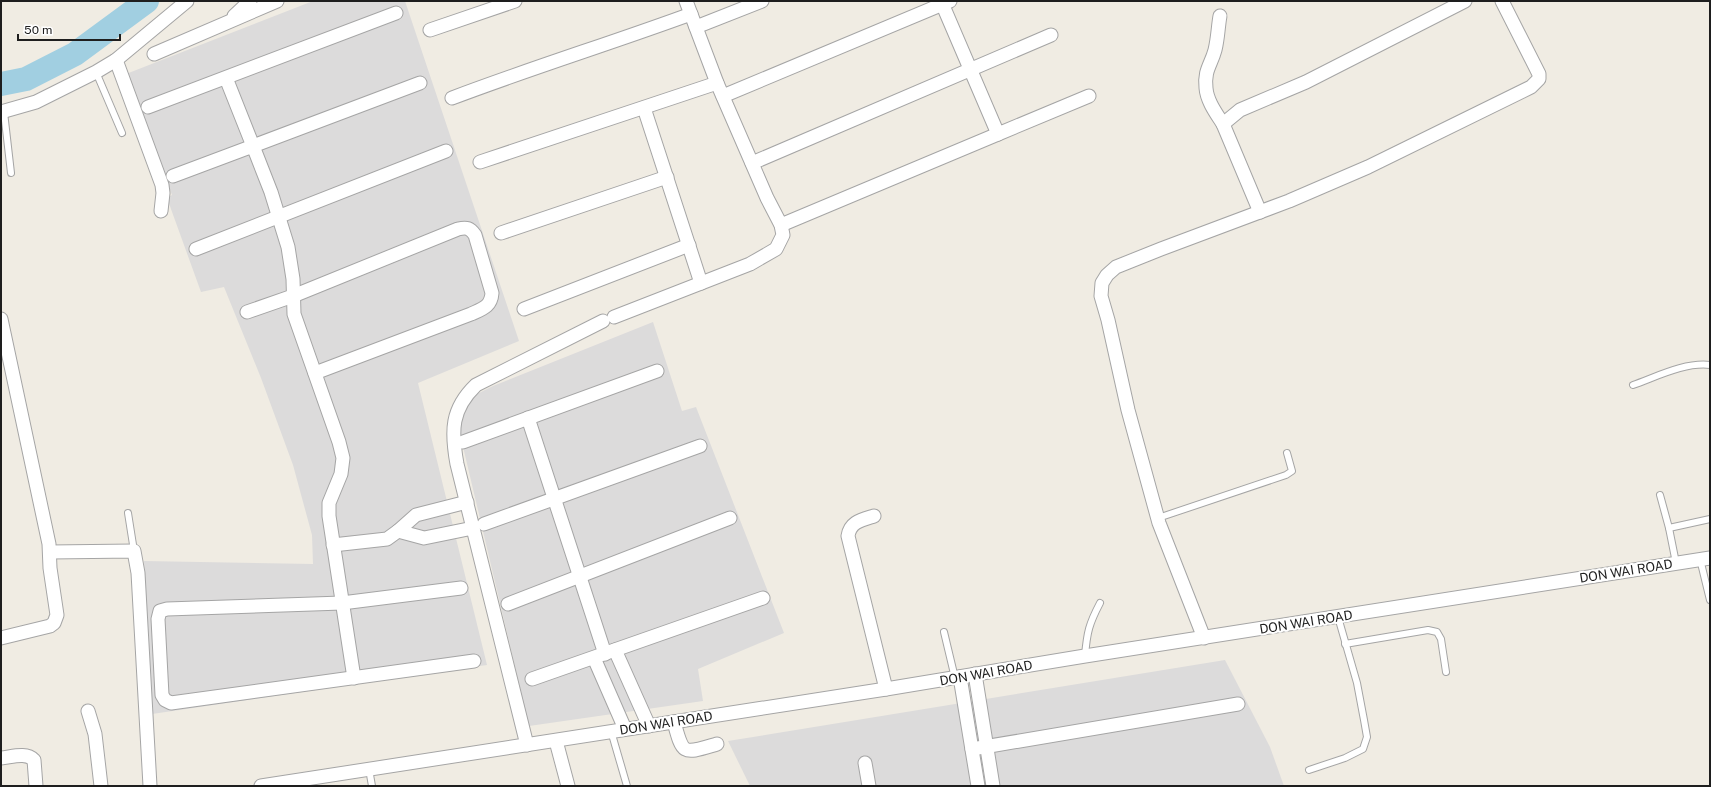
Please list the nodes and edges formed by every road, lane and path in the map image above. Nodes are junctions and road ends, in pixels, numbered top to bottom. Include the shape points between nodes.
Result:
1 (187, 1) edge
2 (250, 1) edge
3 (277, 1) edge
4 (515, 1) edge
5 (686, 1) edge
6 (762, 1) edge
7 (1465, 1) edge
8 (1502, 1) edge
9 (944, 2) edge
10 (396, 13) dead end
11 (691, 14) junction
12 (1220, 16) dead end
13 (227, 22) junction
14 (696, 27) junction
15 (430, 30) dead end
16 (1051, 35) dead end
17 (154, 54) dead end
18 (116, 60) junction
19 (971, 69) junction
20 (96, 72) junction
21 (226, 78) junction
22 (420, 83) dead end
23 (717, 83) junction
24 (723, 96) junction
25 (1089, 96) dead end
26 (452, 98) dead end
27 (148, 107) dead end
28 (644, 108) junction
29 (2, 112) edge
30 (1223, 124) junction
31 (122, 134) dead end
32 (998, 134) junction
33 (253, 146) junction
34 (446, 151) dead end
35 (480, 162) dead end
36 (752, 163) junction
37 (11, 173) dead end
38 (173, 176) dead end
39 (667, 177) junction
40 (161, 211) dead end
41 (1260, 212) junction
42 (279, 216) junction
43 (780, 225) junction
44 (501, 233) dead end
45 (690, 246) junction
46 (196, 249) dead end
47 (701, 282) junction
48 (293, 296) junction
49 (524, 309) dead end
50 (247, 312) dead end
51 (1, 319) edge
52 (4, 352) edge
53 (1710, 365) edge
54 (657, 371) dead end
55 (315, 373) junction
56 (1633, 386) dead end
57 (528, 418) junction
58 (463, 442) dead end
59 (700, 446) dead end
60 (1287, 453) dead end
61 (1660, 495) dead end
62 (553, 499) junction
63 (467, 502) junction
64 (128, 513) dead end
65 (874, 516) dead end
66 (730, 518) dead end
67 (1158, 518) junction
68 (1710, 520) edge
69 (479, 526) junction
70 (1670, 528) junction
71 (398, 531) junction
72 (333, 545) junction
73 (134, 551) junction
74 (50, 552) junction
75 (1705, 559) edge
76 (1676, 563) junction
77 (579, 576) junction
78 (461, 588) dead end
79 (763, 598) dead end
80 (1710, 600) edge
81 (342, 603) junction
82 (1100, 603) dead end
83 (508, 604) dead end
84 (1338, 617) junction
85 (944, 632) dead end
86 (1, 638) edge
87 (1204, 638) junction
88 (1345, 644) junction
89 (604, 654) junction
90 (1085, 656) junction
91 (474, 662) dead end
92 (1446, 672) dead end
93 (975, 674) junction
94 (354, 678) junction
95 (958, 678) junction
96 (532, 679) dead end
97 (886, 689) junction
98 (1238, 704) dead end
99 (88, 711) dead end
100 (674, 722) junction
101 (649, 726) junction
102 (625, 729) junction
103 (611, 732) junction
104 (556, 741) junction
105 (717, 744) dead end
106 (527, 745) junction
107 (986, 746) junction
108 (972, 749) junction
109 (1, 758) edge
110 (865, 763) dead end
111 (369, 769) junction
112 (1309, 770) dead end
113 (36, 786) edge
114 (101, 786) edge
115 (150, 786) edge
116 (261, 786) edge
117 (372, 786) edge
118 (568, 786) edge
119 (627, 786) edge
120 (870, 786) edge
121 (978, 786) edge
122 (993, 786) edge

1 - 18 street
2 - 13 street
3 - 13 street
4 - 15 street
5 - 11 street
6 - 14 street
7 - 30 street via 1306,82 1240,110
8 - 41 street via 1539,74 1539,80 1531,87 1368,167
9 - 19 street
9 - 24 street
10 - 21 street
11 - 14 street
11 - 26 street
12 - 30 street via 1218,38 1205,72 1206,89 1211,104
13 - 17 street
14 - 23 street
16 - 19 street
18 - 20 street
18 - 40 street via 162,185
19 - 32 street
19 - 36 street
20 - 29 street via 36,102
20 - 31 lane
21 - 27 street
21 - 33 street
22 - 33 street
23 - 24 street
23 - 28 street
24 - 36 street
25 - 32 street
28 - 35 street
28 - 39 street
29 - 37 lane
30 - 41 street
32 - 43 street
33 - 38 street
33 - 42 street
34 - 42 street
36 - 43 street
39 - 44 street
39 - 45 street
41 - 67 street via 1116,267 1102,283 1101,296 1128,410
42 - 46 street
42 - 48 street via 288,247
43 - 47 street via 783,235 776,249 750,264
45 - 47 street
45 - 49 street
47 - 63 street via 608,319 476,385 457,410 453,430 453,441
48 - 50 street
48 - 55 street via 294,314
48 - 55 street via 458,228 471,229 475,235 492,294 489,305 472,314
51 - 52 street
52 - 74 street
53 - 56 lane via 1701,364 1663,374
54 - 57 street
55 - 72 street via 343,458 341,474 329,503
57 - 58 street
57 - 62 street
59 - 62 street
60 - 67 lane via 1292,471
61 - 70 lane
62 - 69 street
62 - 77 street
63 - 69 street
63 - 71 street via 416,515
64 - 73 lane
65 - 97 street via 853,524 848,536
66 - 77 street
67 - 87 street
68 - 70 lane
69 - 71 street via 424,538
69 - 106 street
70 - 76 lane
71 - 72 street via 387,539
72 - 81 street
73 - 74 street
73 - 115 street via 138,573
74 - 86 street via 57,615 54,623
75 - 76 street, DON WAI ROAD
75 - 80 lane
76 - 84 street, DON WAI ROAD
77 - 83 street
77 - 89 street
78 - 81 street
79 - 89 street
81 - 94 street
81 - 94 street via 160,611 158,619 162,695 171,703
82 - 90 lane via 1087,632
84 - 87 street, DON WAI ROAD
84 - 88 lane
85 - 95 lane
87 - 90 street, DON WAI ROAD
88 - 92 lane via 1428,630 1437,632 1441,639
88 - 112 lane via 1357,684 1367,737 1363,749
89 - 96 street
89 - 101 street
89 - 102 street
90 - 93 street, DON WAI ROAD
91 - 94 street
93 - 95 street, DON WAI ROAD
93 - 107 street
95 - 97 street, DON WAI ROAD
95 - 108 street
97 - 100 street, DON WAI ROAD
98 - 107 street
99 - 114 street via 95,734
100 - 101 street, DON WAI ROAD
100 - 105 street via 680,745 686,750 695,751
101 - 102 street, DON WAI ROAD
102 - 103 street, DON WAI ROAD
103 - 104 street, DON WAI ROAD
103 - 119 lane
104 - 106 street, DON WAI ROAD
104 - 118 street
106 - 111 street, DON WAI ROAD
107 - 108 street
107 - 122 street
108 - 121 street
109 - 113 street via 30,756 34,760
110 - 120 street
111 - 116 street, DON WAI ROAD
111 - 117 lane

